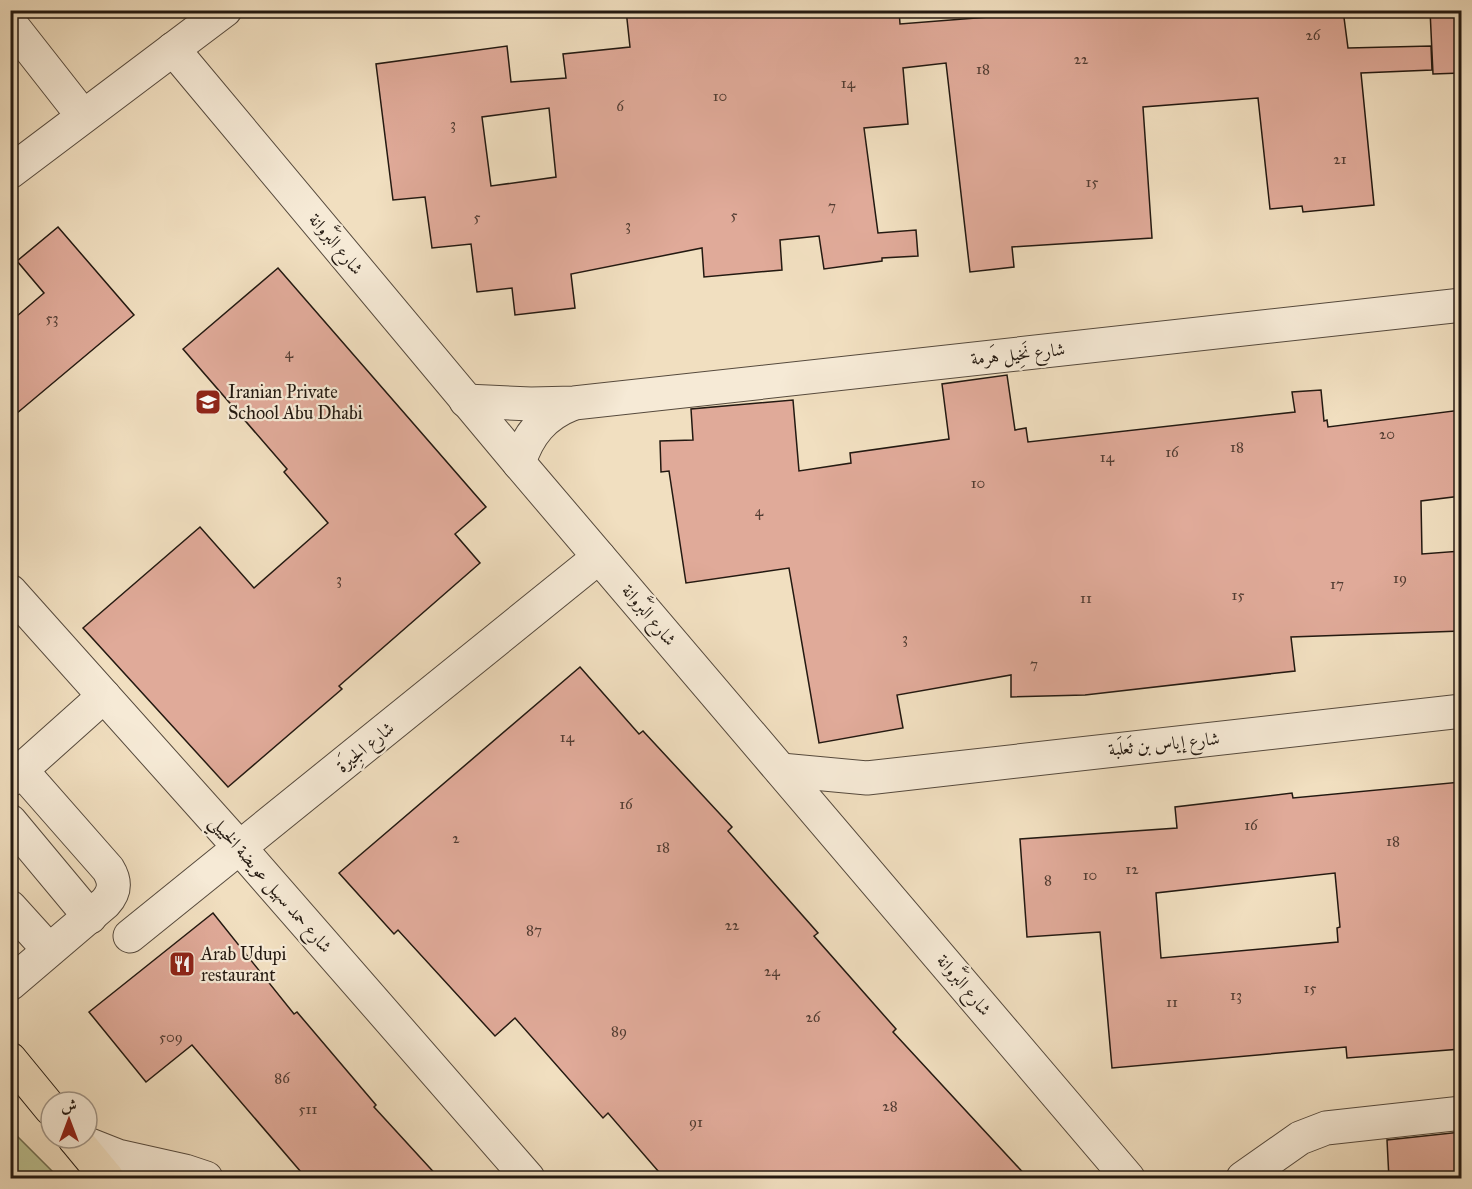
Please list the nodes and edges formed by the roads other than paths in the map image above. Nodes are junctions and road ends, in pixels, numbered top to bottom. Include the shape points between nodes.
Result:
1 (225, 10) edge
2 (10, 23) edge
3 (173, 49) junction
4 (83, 116) junction
5 (10, 172) edge
6 (1461, 304) edge
7 (466, 401) junction
8 (574, 403) junction
9 (519, 463) junction
10 (599, 557) junction
11 (10, 591) edge
12 (104, 696) junction
13 (1461, 711) edge
14 (781, 770) junction
15 (16, 775) edge
16 (867, 778) junction
17 (10, 821) edge
18 (833, 831) junction
19 (240, 848) junction
20 (10, 907) edge
21 (90, 917) junction
22 (130, 936) dead end
23 (50, 950) junction
24 (10, 984) edge
25 (10, 1059) edge
26 (39, 1094) edge
27 (1461, 1113) edge
28 (99, 1148) edge
29 (84, 1150) edge
30 (107, 1179) edge
31 (206, 1179) edge
32 (528, 1179) edge
33 (1128, 1179) edge
34 (1243, 1179) edge

1 - 3 street
2 - 4 street
3 - 4 street
3 - 7 street, شارع البَرَّوانة
4 - 5 street
6 - 8 street, شارع نَخِيل هَرمة
7 - 8 street, شارع نَخِيل هَرمة
7 - 9 street, شارع البَرَّوانة
8 - 9 street, شارع نَخِيل هَرمة via 538,425
9 - 10 street, شارع البَرَّوانة
10 - 14 street, شارع البَرَّوانة
10 - 19 street, شارع الجِيرَة
11 - 12 street, شارع حمد سهيل عويضة الخييلي
12 - 15 street
12 - 19 street, شارع حمد سهيل عويضة الخييلي
13 - 16 street, شارع إياس بن ثَعلَبة
14 - 16 street, شارع إياس بن ثَعلَبة
14 - 18 street, شارع البَرَّوانة
15 - 21 street via 112,875 110,897
16 - 18 street via 841,807
17 - 21 street
18 - 33 street, شارع البَرَّوانة
19 - 22 street, شارع الجِيرَة
19 - 32 street, شارع حمد سهيل عويضة الخييلي
20 - 23 street
21 - 23 street
23 - 24 street
25 - 26 main road
27 - 34 street via 1326,1128 1300,1138
28 - 31 street
29 - 30 main road

